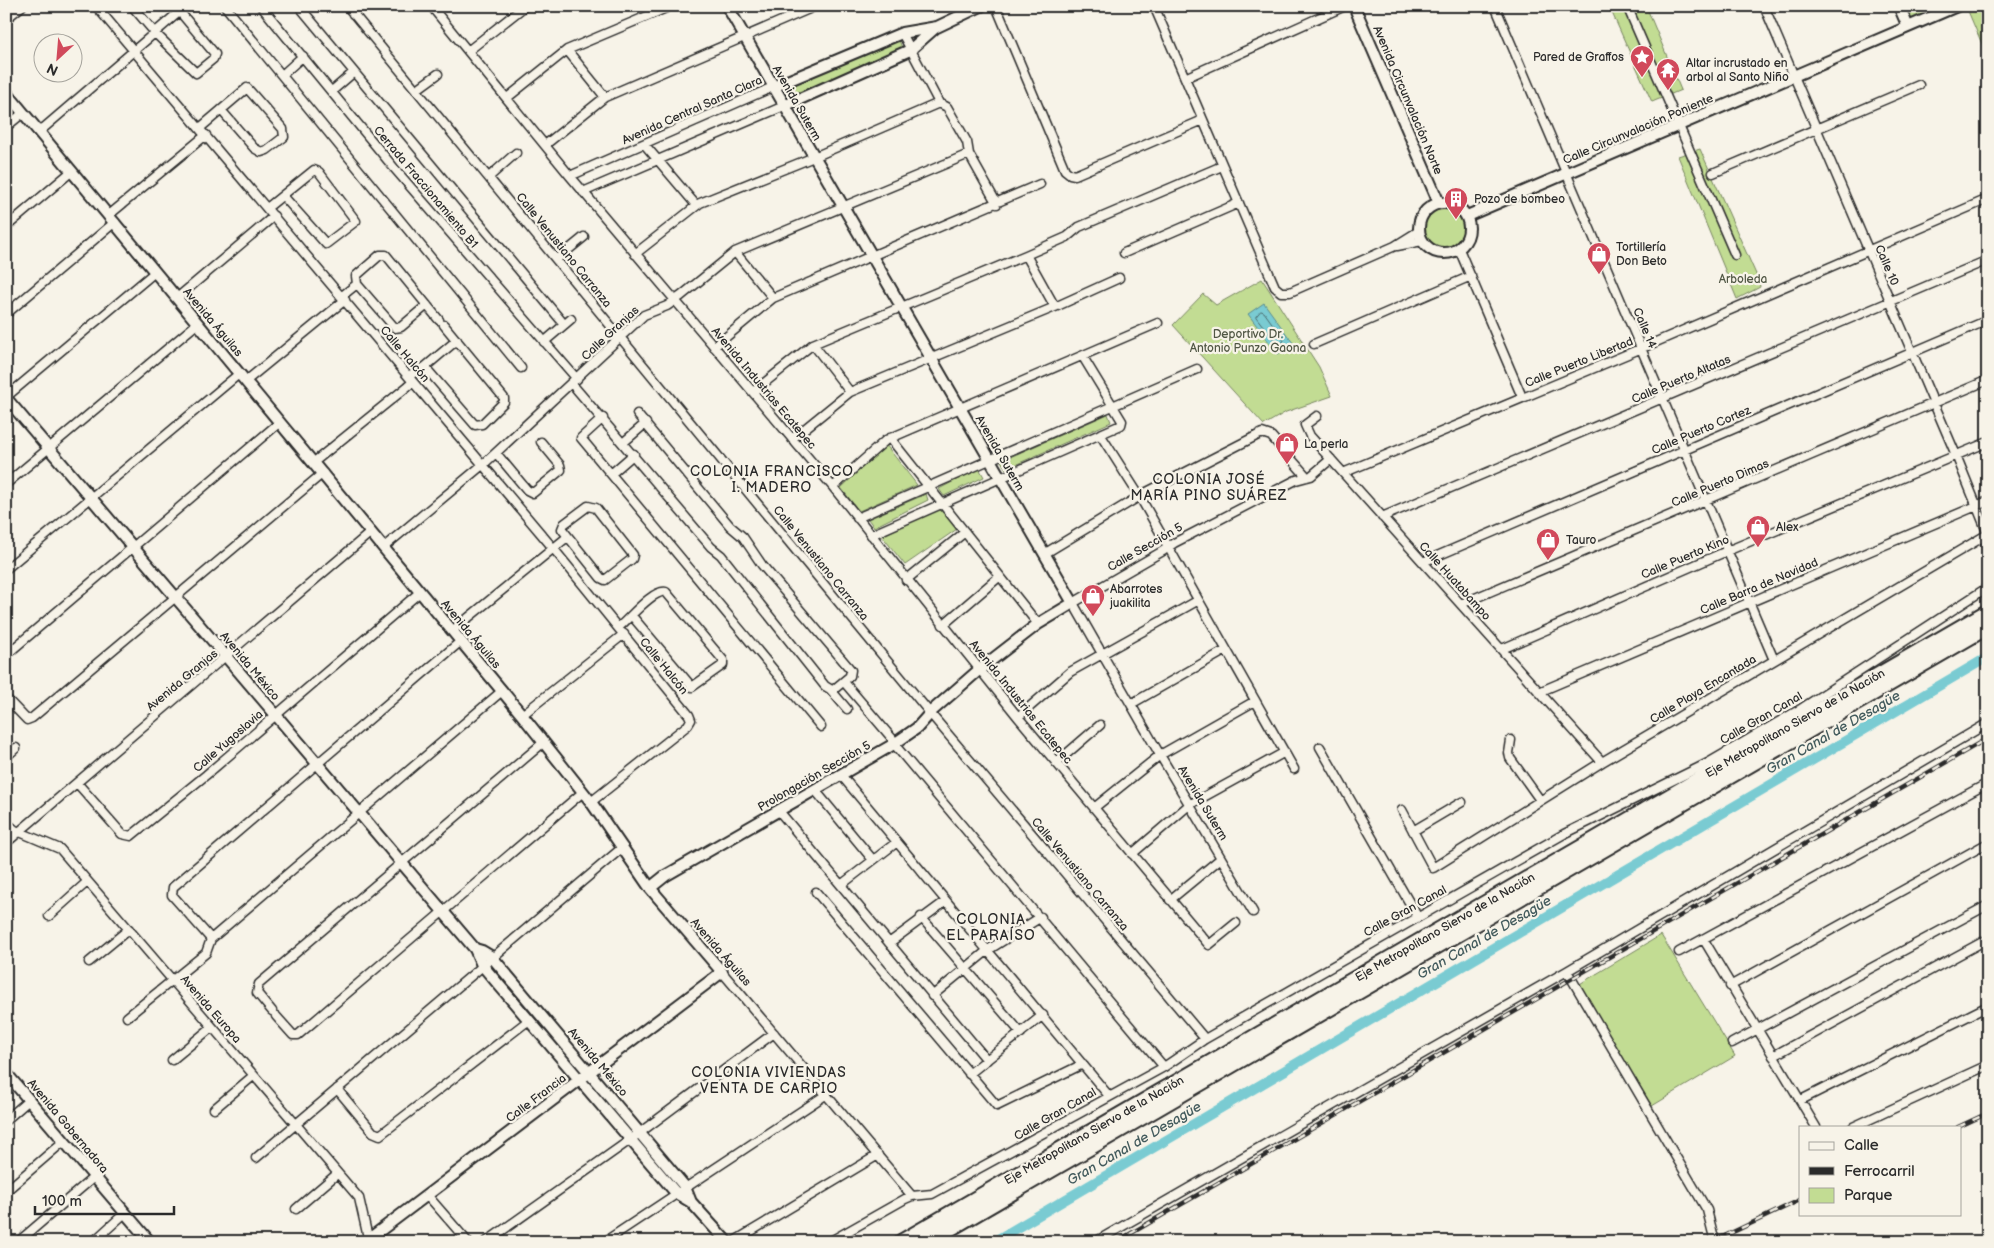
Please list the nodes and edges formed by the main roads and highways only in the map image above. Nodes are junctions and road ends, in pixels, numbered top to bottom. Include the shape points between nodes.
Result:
1 (1988, 612) edge
2 (1988, 626) edge
3 (902, 1242) edge
4 (926, 1242) edge

1 - 3 highway, Eje Metropolitano Siervo de la Nación
2 - 4 highway, Eje Metropolitano Siervo de la Nación

